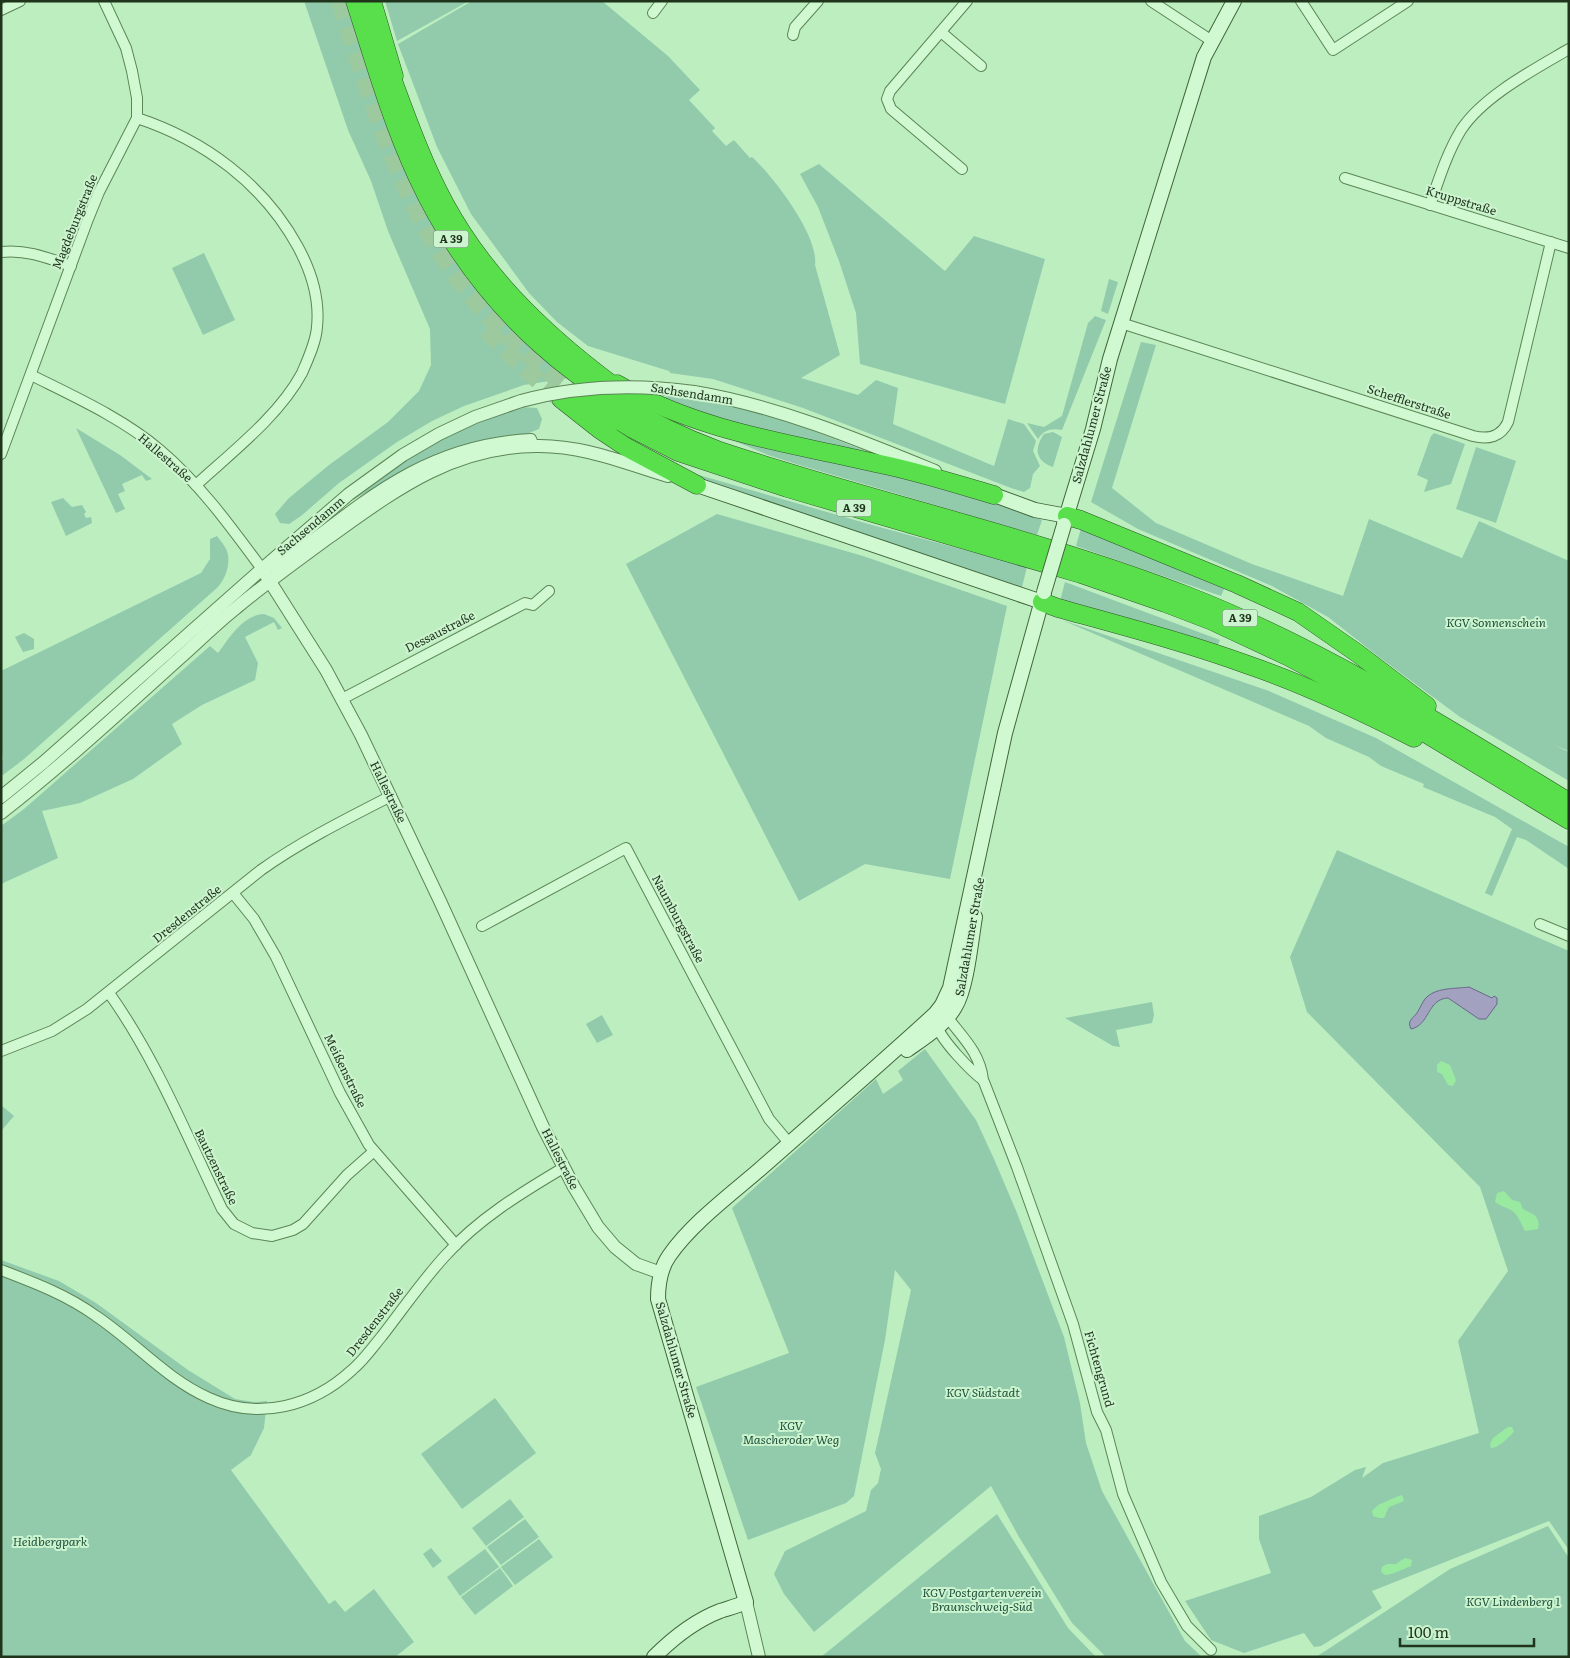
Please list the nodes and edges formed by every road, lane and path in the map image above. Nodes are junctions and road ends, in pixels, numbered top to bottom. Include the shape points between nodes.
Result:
1 (20, 1) edge
2 (104, 1) edge
3 (355, 1) edge
4 (362, 1) edge
5 (372, 1) edge
6 (662, 1) edge
7 (818, 1) edge
8 (967, 1) edge
9 (1151, 1) edge
10 (1234, 1) edge
11 (1301, 1) edge
12 (1408, 1) edge
13 (1, 10) edge
14 (653, 14) dead end
15 (940, 32) junction
16 (793, 35) dead end
17 (1212, 41) junction
18 (1569, 49) edge
19 (981, 66) dead end
20 (402, 103) junction
21 (137, 118) junction
22 (962, 169) dead end
23 (1345, 178) dead end
24 (1430, 204) junction
25 (1551, 242) junction
26 (1569, 248) edge
27 (1, 252) edge
28 (71, 266) junction
29 (1121, 322) junction
30 (591, 369) junction
31 (31, 375) junction
32 (534, 446) junction
33 (1, 454) edge
34 (781, 470) junction
35 (196, 485) junction
36 (697, 485) junction
37 (994, 495) junction
38 (1065, 520) junction
39 (262, 569) junction
40 (270, 581) junction
41 (548, 591) dead end
42 (1043, 597) junction
43 (342, 699) junction
44 (1474, 744) junction
45 (1492, 772) junction
46 (391, 796) junction
47 (1, 797) edge
48 (1569, 802) edge
49 (1, 813) edge
50 (1569, 820) edge
51 (233, 893) junction
52 (1540, 924) dead end
53 (482, 926) dead end
54 (1569, 936) edge
55 (109, 993) junction
56 (940, 1020) junction
57 (1, 1052) edge
58 (984, 1082) dead end
59 (789, 1144) junction
60 (374, 1152) junction
61 (563, 1168) junction
62 (456, 1245) junction
63 (1, 1270) edge
64 (661, 1273) junction
65 (746, 1602) junction
66 (1211, 1650) dead end
67 (654, 1657) edge
68 (759, 1657) edge

1 - 13 street
2 - 21 street, Magdeburgstraße via 126,48 137,98
3 - 34 highway, A 39 via 416,175 462,255 503,307 563,365 636,414 697,443
4 - 20 highway
5 - 20 highway
6 - 14 street
7 - 16 street via 795,27
8 - 15 street
9 - 17 street
10 - 17 main road, Salzdahlumer Straße
11 - 12 street via 1333,50
15 - 19 street
15 - 22 street via 890,91 887,99 890,109
17 - 29 main road, Salzdahlumer Straße via 1204,57
18 - 24 street via 1509,86 1475,112 1450,150
20 - 30 highway via 436,185 471,246 532,319
21 - 28 street, Magdeburgstraße via 99,192
21 - 35 street via 180,135 232,169 282,220 312,278 317,328 302,372 286,398 264,422
23 - 24 street, Kruppstraße
24 - 25 street, Kruppstraße
25 - 26 street, Kruppstraße
25 - 29 street, Schefflerstraße via 1508,422 1492,437 1473,436
27 - 28 street via 30,253
28 - 31 street, Magdeburgstraße
29 - 38 main road, Salzdahlumer Straße
30 - 34 highway via 652,411
30 - 37 highway via 642,398 714,426 883,464
31 - 33 street, Magdeburgstraße
31 - 35 street, Hallestraße via 130,429 160,450
32 - 36 street, Sachsendamm via 592,453
32 - 39 street, Sachsendamm via 531,439 488,444 430,462 383,488 286,560
32 - 40 street, Sachsendamm via 473,455 424,474 388,495
34 - 44 highway, A 39 via 1077,558 1189,597 1284,638
35 - 39 street, Hallestraße
36 - 42 main road, Sachsendamm
36 - 45 highway, A 39 via 626,447 599,429 571,401 646,448 682,464 754,486 787,488 1081,574 1212,621 1348,688
37 - 38 main road, Sachsendamm
37 - 39 street, Sachsendamm, bridge via 882,449 757,406 694,392 651,387 604,387 521,401 466,421 403,455 349,494
38 - 42 main road, Salzdahlumer Straße, bridge
38 - 44 highway via 1081,520 1298,612 1357,653
39 - 40 street, Hallestraße
39 - 47 street, Sachsendamm
40 - 43 street, Hallestraße
40 - 49 street, Sachsendamm
41 - 43 street, Dessaustraße via 533,605 525,603
42 - 45 highway via 1058,608 1178,642 1295,682 1453,759
42 - 56 main road, Salzdahlumer Straße via 1005,733 950,988 942,1005
43 - 46 street, Hallestraße
44 - 48 highway, A 39
45 - 50 highway, A 39
46 - 51 street, Dresdenstraße via 304,841
46 - 61 street, Hallestraße
51 - 55 street, Dresdenstraße
51 - 60 street, Meißenstraße via 254,919 276,957 340,1093
52 - 54 street
53 - 59 street, Naumburgstraße via 626,848 769,1119
55 - 57 street, Dresdenstraße via 52,1031
55 - 60 street, Bautzenstraße via 147,1053 222,1208 234,1224 252,1233 272,1236 292,1230 303,1224 347,1175
56 - 56 street via 966,1064 983,1080 977,1056
56 - 59 main road, Salzdahlumer Straße via 878,1067
58 - 66 street, Fichtengrund via 1073,1324 1123,1494 1161,1582 1187,1626
59 - 64 main road, Salzdahlumer Straße via 679,1244
60 - 62 street, Meißenstraße
61 - 62 street, Dresdenstraße via 502,1206
61 - 64 street, Hallestraße via 598,1227 615,1247 636,1264
62 - 63 street, Dresdenstraße via 353,1370 315,1395 273,1409 242,1408 207,1397 175,1378 97,1316 41,1285
64 - 65 main road, Salzdahlumer Straße via 658,1300
65 - 67 main road via 690,1626
65 - 68 street

